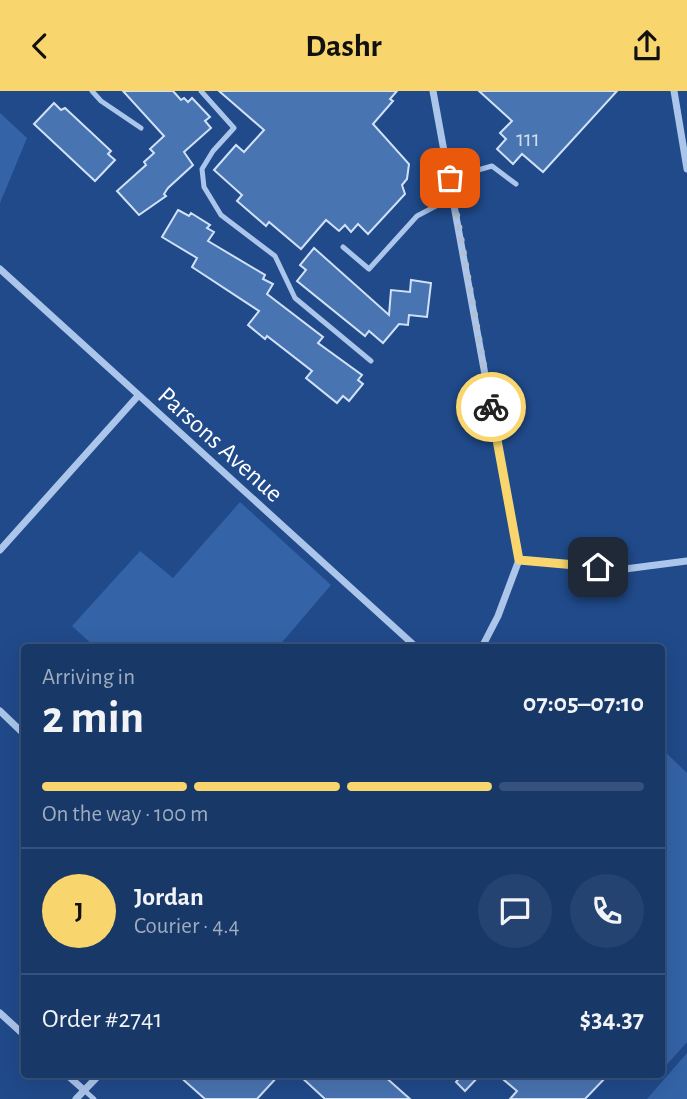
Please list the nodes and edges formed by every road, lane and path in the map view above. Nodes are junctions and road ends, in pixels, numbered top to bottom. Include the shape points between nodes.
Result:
1 (92, 91) edge
2 (201, 91) edge
3 (433, 91) edge
4 (674, 91) edge
5 (141, 128) dead end
6 (687, 169) edge
7 (450, 178) junction
8 (516, 184) dead end
9 (454, 197) junction
10 (343, 247) dead end
11 (0, 269) edge
12 (371, 361) dead end
13 (137, 397) junction
14 (0, 550) edge
15 (519, 560) junction
16 (687, 561) edge
17 (413, 644) edge
18 (484, 644) edge
19 (0, 711) edge
20 (21, 731) edge
21 (0, 1013) edge
22 (21, 1032) edge
23 (70, 1078) edge
24 (96, 1078) edge
25 (84, 1090) junction
26 (76, 1099) edge
27 (94, 1099) edge

1 - 5 lane
2 - 12 lane via 234,128 202,169 204,187 221,215 275,256 295,298
3 - 7 street
4 - 6 street
7 - 8 lane via 492,166
7 - 9 street
9 - 10 lane via 417,216 369,269
9 - 15 street
11 - 13 street, Parsons Avenue
13 - 14 street
13 - 17 street, Parsons Avenue
15 - 16 street via 625,569
15 - 18 street
19 - 20 street
21 - 22 street
23 - 25 street
24 - 25 street
25 - 26 street
25 - 27 lane

